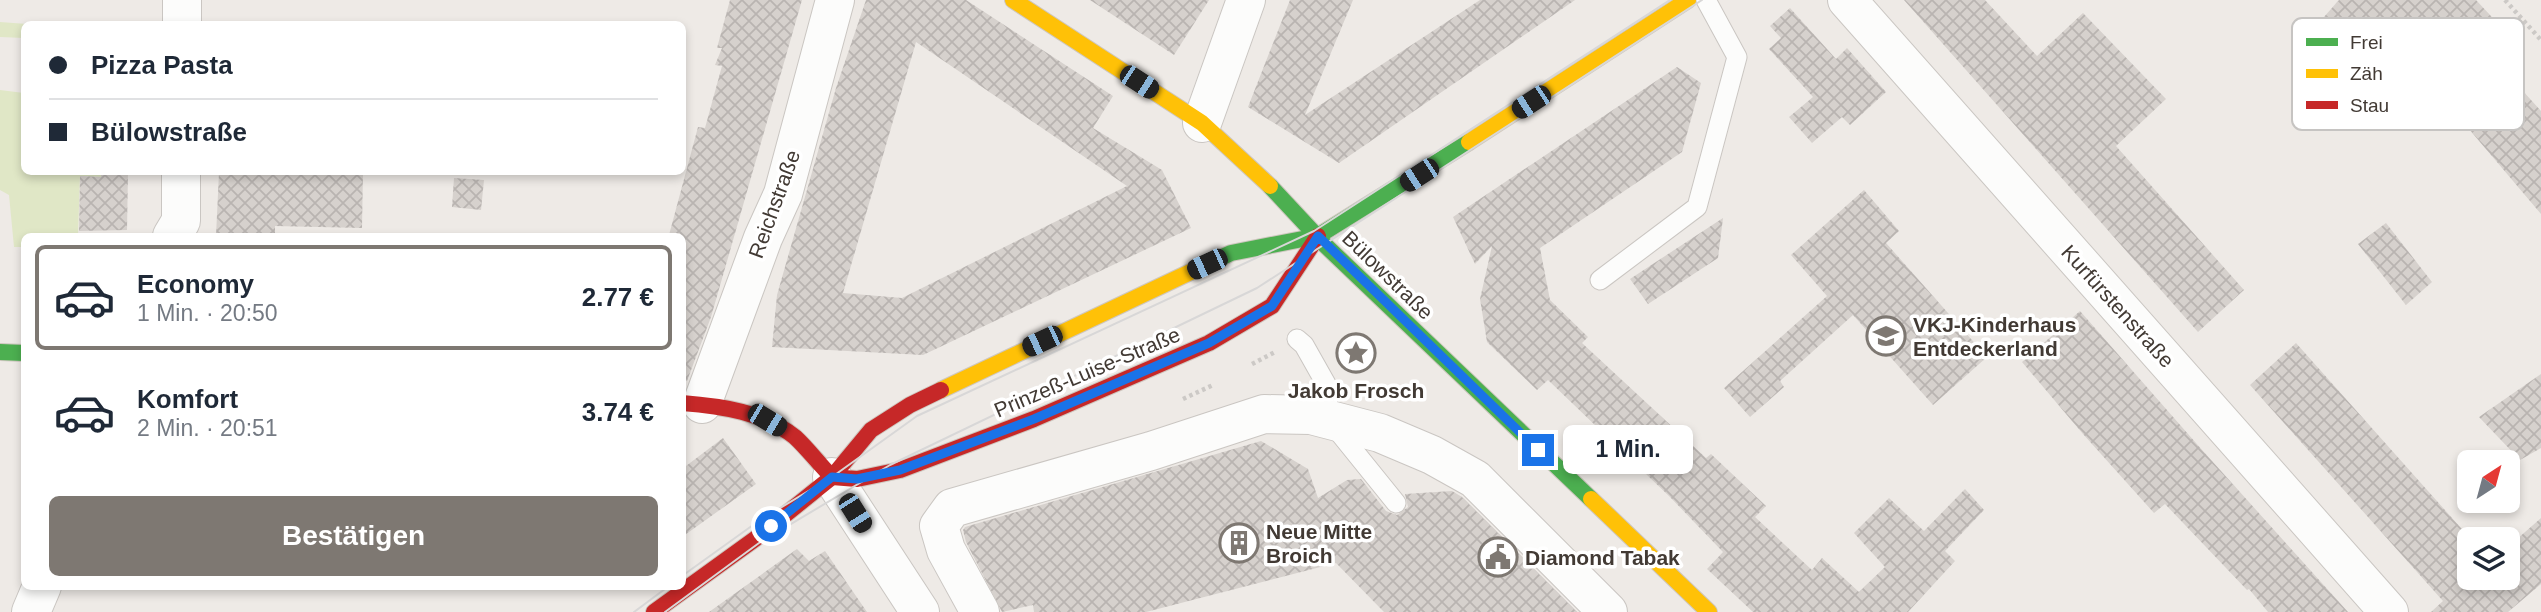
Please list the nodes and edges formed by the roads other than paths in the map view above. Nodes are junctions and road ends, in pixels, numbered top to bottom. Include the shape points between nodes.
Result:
1 (181, 0) edge
2 (835, 0) edge
3 (1013, 0) edge
4 (1246, 0) edge
5 (1688, 0) edge
6 (1706, 0) edge
7 (1847, 0) edge
8 (182, 21) edge
9 (1202, 123) junction
10 (181, 175) edge
11 (174, 233) edge
12 (1318, 236) junction
13 (1600, 280) dead end
14 (1297, 340) dead end
15 (0, 352) edge
16 (21, 354) edge
17 (692, 404) edge
18 (1329, 420) junction
19 (832, 477) junction
20 (1396, 503) dead end
21 (686, 589) edge
22 (40, 590) edge
23 (684, 590) edge
24 (31, 612) edge
25 (654, 612) edge
26 (919, 612) edge
27 (980, 612) edge
28 (1608, 612) edge
29 (1709, 612) edge
30 (2389, 612) edge

1 - 8 street
2 - 17 street, Reichstraße via 783,194
3 - 9 main road, Bülowstraße
4 - 9 street
5 - 12 main road, Prinzeß-Luise-Straße
6 - 13 lane via 1737,57 1697,207
7 - 30 street, Kurfürstenstraße
9 - 12 main road, Bülowstraße via 1256,170
10 - 11 street via 181,221
12 - 19 main road, Prinzeß-Luise-Straße via 1231,253 934,392 871,430
12 - 19 main road, Prinzeß-Luise-Straße via 1272,306 1209,343 1034,419 900,470 857,479
12 - 29 main road, Bülowstraße
14 - 18 lane via 1326,384
15 - 16 main road
17 - 19 main road via 767,420 793,436
18 - 20 lane
18 - 27 street via 1264,414 1151,451 948,498 939,526 946,550
18 - 28 street via 1401,442 1475,480
19 - 21 main road, Prinzeß-Luise-Straße
19 - 26 street
22 - 24 street
23 - 25 main road, Prinzeß-Luise-Straße

